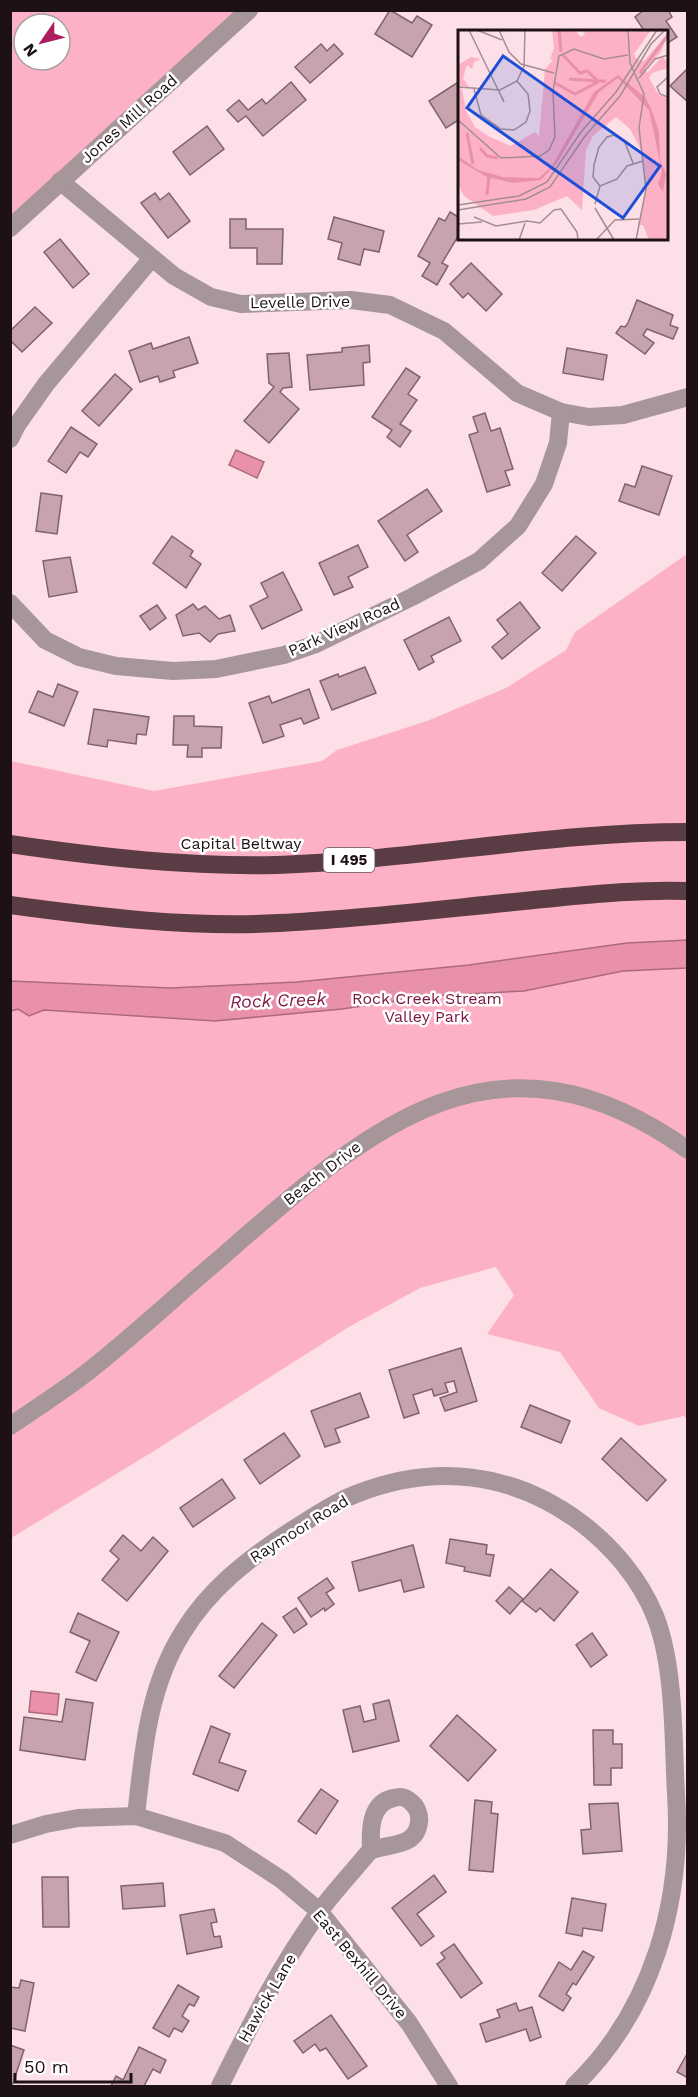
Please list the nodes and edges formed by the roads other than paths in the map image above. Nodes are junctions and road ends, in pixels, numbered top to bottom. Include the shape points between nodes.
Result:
1 (249, 10) edge
2 (60, 181) junction
3 (10, 228) edge
4 (152, 258) junction
5 (687, 396) edge
6 (561, 412) junction
7 (10, 439) edge
8 (10, 603) edge
9 (687, 832) edge
10 (10, 844) edge
11 (687, 891) edge
12 (10, 905) edge
13 (687, 1150) edge
14 (10, 1426) edge
15 (136, 1816) junction
16 (10, 1835) edge
17 (371, 1850) dead end
18 (319, 1911) junction
19 (220, 2086) edge
20 (448, 2086) edge
21 (574, 2086) edge

1 - 2 street, Jones Mill Road
2 - 3 street, Jones Mill Road
2 - 4 street, Levelle Drive
4 - 6 street, Levelle Drive via 211,297 241,304 351,300 390,305 444,331 517,393
4 - 7 street via 46,384
5 - 6 street, Levelle Drive via 623,415 589,417
6 - 8 street, Park View Road via 558,443 544,484 518,526 479,561 306,647 216,669 173,671 116,666 79,657 45,640
9 - 10 highway, Capital Beltway / I 495 via 277,865 120,859
11 - 12 highway via 583,895 276,923 191,924
13 - 14 street, Beach Drive via 632,1116 593,1099 556,1091 483,1091 438,1102 397,1120 327,1166 82,1376
15 - 16 street, East Bexhill Drive via 78,1818
15 - 18 street, East Bexhill Drive via 225,1843 282,1880
15 - 21 street, Raymoor Road via 145,1736 164,1667 183,1631 215,1588 265,1548 354,1494 398,1481 446,1475 474,1477 527,1491 570,1515 597,1535 634,1576 655,1617 668,1662 677,1813 675,1865 660,1948 638,1999 607,2050
17 - 18 street, Hawick Lane
18 - 19 street, Hawick Lane via 283,1968
18 - 20 street, East Bexhill Drive via 410,2023

